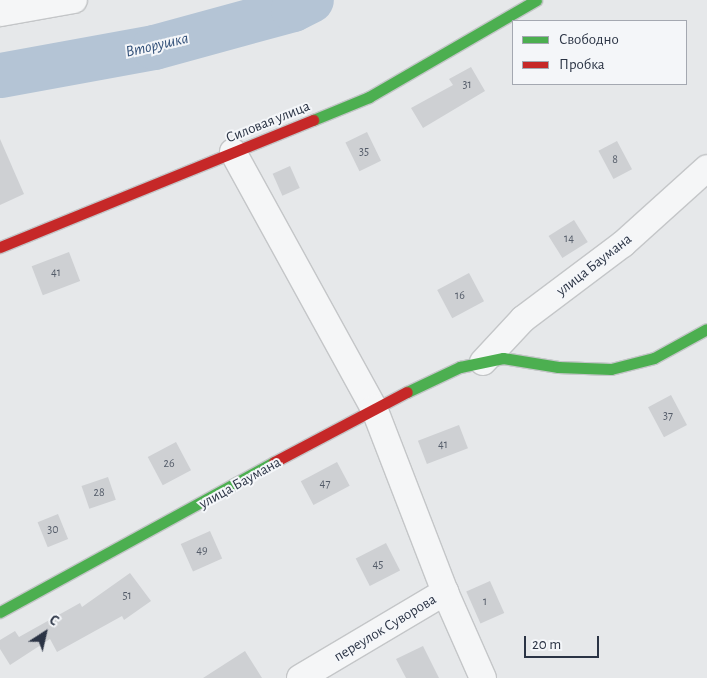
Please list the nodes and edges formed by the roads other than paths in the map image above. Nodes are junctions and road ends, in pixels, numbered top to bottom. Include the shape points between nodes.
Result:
1 (74, 0) edge
2 (536, 0) edge
3 (6, 12) edge
4 (233, 152) junction
5 (707, 168) edge
6 (0, 247) edge
7 (707, 329) edge
8 (483, 362) junction
9 (374, 408) junction
10 (445, 592) junction
11 (0, 612) edge
12 (300, 678) edge
13 (483, 678) edge

1 - 3 street
2 - 4 street, Силовая улица via 369,97
4 - 6 street, Силовая улица
4 - 9 street
5 - 8 street, улица Баумана via 623,244 523,319
7 - 8 street, улица Баумана via 654,358 611,369 558,367 503,358
8 - 9 street, улица Баумана via 460,367
9 - 10 street
9 - 11 street, улица Баумана
10 - 12 street, переулок Суворова
10 - 13 street

